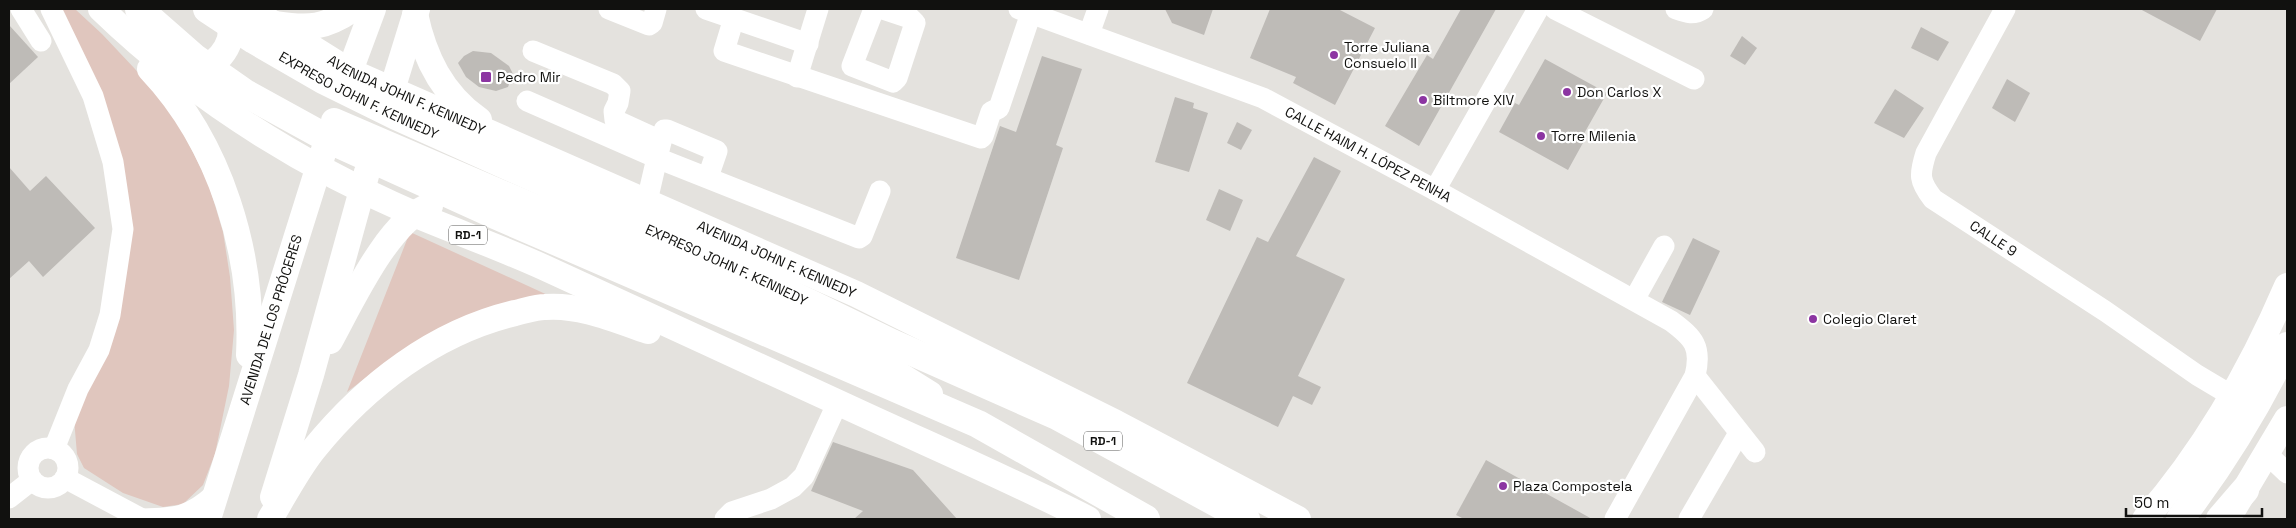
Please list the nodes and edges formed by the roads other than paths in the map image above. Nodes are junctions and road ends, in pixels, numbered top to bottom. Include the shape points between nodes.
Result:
1 (21, 9) edge
2 (52, 9) edge
3 (97, 9) edge
4 (101, 9) edge
5 (138, 9) edge
6 (207, 9) edge
7 (226, 9) edge
8 (353, 9) edge
9 (373, 9) edge
10 (656, 9) edge
11 (706, 9) edge
12 (818, 9) edge
13 (874, 9) edge
14 (883, 9) edge
15 (1098, 9) edge
16 (1538, 9) edge
17 (1555, 9) edge
18 (1676, 9) edge
19 (1704, 9) edge
20 (2005, 9) edge
21 (617, 10) edge
22 (416, 11) edge
23 (1025, 11) edge
24 (261, 16) edge
25 (734, 18) junction
26 (1089, 34) junction
27 (41, 40) dead end
28 (808, 44) junction
29 (533, 51) dead end
30 (156, 58) junction
31 (857, 70) junction
32 (349, 71) junction
33 (797, 77) junction
34 (1694, 79) dead end
35 (392, 90) junction
36 (847, 94) junction
37 (527, 101) dead end
38 (334, 121) junction
39 (377, 141) junction
40 (519, 146) junction
41 (659, 149) junction
42 (318, 165) junction
43 (708, 177) junction
44 (361, 189) junction
45 (1435, 190) junction
46 (880, 191) dead end
47 (511, 197) junction
48 (647, 201) junction
49 (414, 214) junction
50 (1664, 246) dead end
51 (2287, 286) edge
52 (1634, 300) junction
53 (2287, 346) edge
54 (311, 374) junction
55 (1695, 376) junction
56 (837, 404) junction
57 (2242, 406) junction
58 (863, 414) junction
59 (241, 416) junction
60 (2287, 418) edge
61 (978, 424) junction
62 (1739, 433) junction
63 (54, 449) junction
64 (1755, 452) dead end
65 (2267, 454) junction
66 (2287, 473) edge
67 (65, 478) junction
68 (32, 480) junction
69 (2245, 490) junction
70 (214, 494) junction
71 (9, 498) edge
72 (142, 519) edge
73 (208, 519) edge
74 (268, 519) edge
75 (725, 519) edge
76 (1086, 519) edge
77 (1146, 519) edge
78 (1246, 519) edge
79 (1298, 519) edge
80 (1615, 519) edge
81 (1689, 519) edge
82 (2145, 519) edge
83 (2180, 519) edge
84 (2220, 519) edge
85 (2227, 519) edge

1 - 27 street
2 - 63 street via 93,96 113,162 124,229 110,316 99,350 78,389
3 - 59 main road via 166,86 191,122 206,147 232,214 244,264 251,319 249,363
4 - 30 main road, RD-1
5 - 61 highway, RD-1 via 195,58 245,93 334,142
6 - 78 highway, EXPRESO JOHN F. KENNEDY / RD-1 via 324,80 396,116 1057,416
7 - 30 main road via 232,21 233,34 226,49 207,68 195,73
8 - 24 main road via 317,27 302,28
9 - 32 main road, AVENIDA DE LOS PRÓCERES
10 - 21 street via 649,25
11 - 25 street
12 - 28 street
13 - 31 street via 852,66
14 - 31 street via 910,18 915,23 897,78 887,82
15 - 26 street
16 - 45 street
17 - 34 street
18 - 19 street via 1696,13
20 - 57 street, CALLE 9 via 1926,153 1920,173 1924,187 1933,199 2105,311
22 - 35 main road
22 - 40 main road via 421,41 446,90 465,110
23 - 26 street, CALLE HAIM H. LÓPEZ PENHA
23 - 36 street via 999,108 991,112 981,138
24 - 32 main road, AVENIDA JOHN F. KENNEDY / RD-1
25 - 28 street
25 - 33 street via 724,51
26 - 45 street, CALLE HAIM H. LÓPEZ PENHA via 1263,98
28 - 33 street
29 - 41 street via 613,84 621,95 614,111 615,120
30 - 42 main road, RD-1 via 231,115
31 - 36 street
32 - 35 main road, AVENIDA JOHN F. KENNEDY / RD-1
32 - 38 main road, AVENIDA DE LOS PRÓCERES
33 - 36 street
35 - 39 main road
35 - 40 main road, AVENIDA JOHN F. KENNEDY / RD-1
37 - 41 street
38 - 39 main road
38 - 42 main road, AVENIDA DE LOS PRÓCERES
39 - 44 main road
39 - 47 main road
40 - 48 main road, AVENIDA JOHN F. KENNEDY / RD-1
41 - 43 street
41 - 43 street via 664,130 667,130 717,152
41 - 48 street
42 - 44 main road, RD-1
42 - 59 main road, AVENIDA DE LOS PRÓCERES
43 - 46 street via 859,238
44 - 49 main road, RD-1
44 - 54 main road
45 - 52 street, CALLE HAIM H. LÓPEZ PENHA
47 - 49 main road via 456,197
47 - 61 main road via 842,339
48 - 79 main road, AVENIDA JOHN F. KENNEDY / RD-1 via 872,302 1116,422
49 - 54 main road via 382,248
49 - 58 main road, RD-1 via 495,245
50 - 52 street
51 - 57 main road
52 - 55 street, CALLE HAIM H. LÓPEZ PENHA via 1686,332 1696,345 1699,359
53 - 57 highway
54 - 74 main road
55 - 62 street
55 - 80 street
56 - 58 main road
56 - 74 main road via 696,347 617,320 569,308 545,307 502,316 465,330 429,347 388,376 357,403 314,449
56 - 75 street via 804,476 771,500 732,512
57 - 82 main road
57 - 83 highway via 2226,454
58 - 76 main road, RD-1 via 1019,484
59 - 70 main road, AVENIDA DE LOS PRÓCERES
60 - 65 main road
61 - 77 highway, RD-1
62 - 64 street
62 - 81 street
63 - 67 street via 66,460
63 - 68 street via 37,452 31,458 27,466
65 - 66 street
65 - 69 main road
67 - 68 street via 51,487 43,487
67 - 72 street
68 - 71 street
69 - 84 highway
69 - 85 main road
70 - 72 street via 204,504 174,518
70 - 73 main road, AVENIDA DE LOS PRÓCERES

